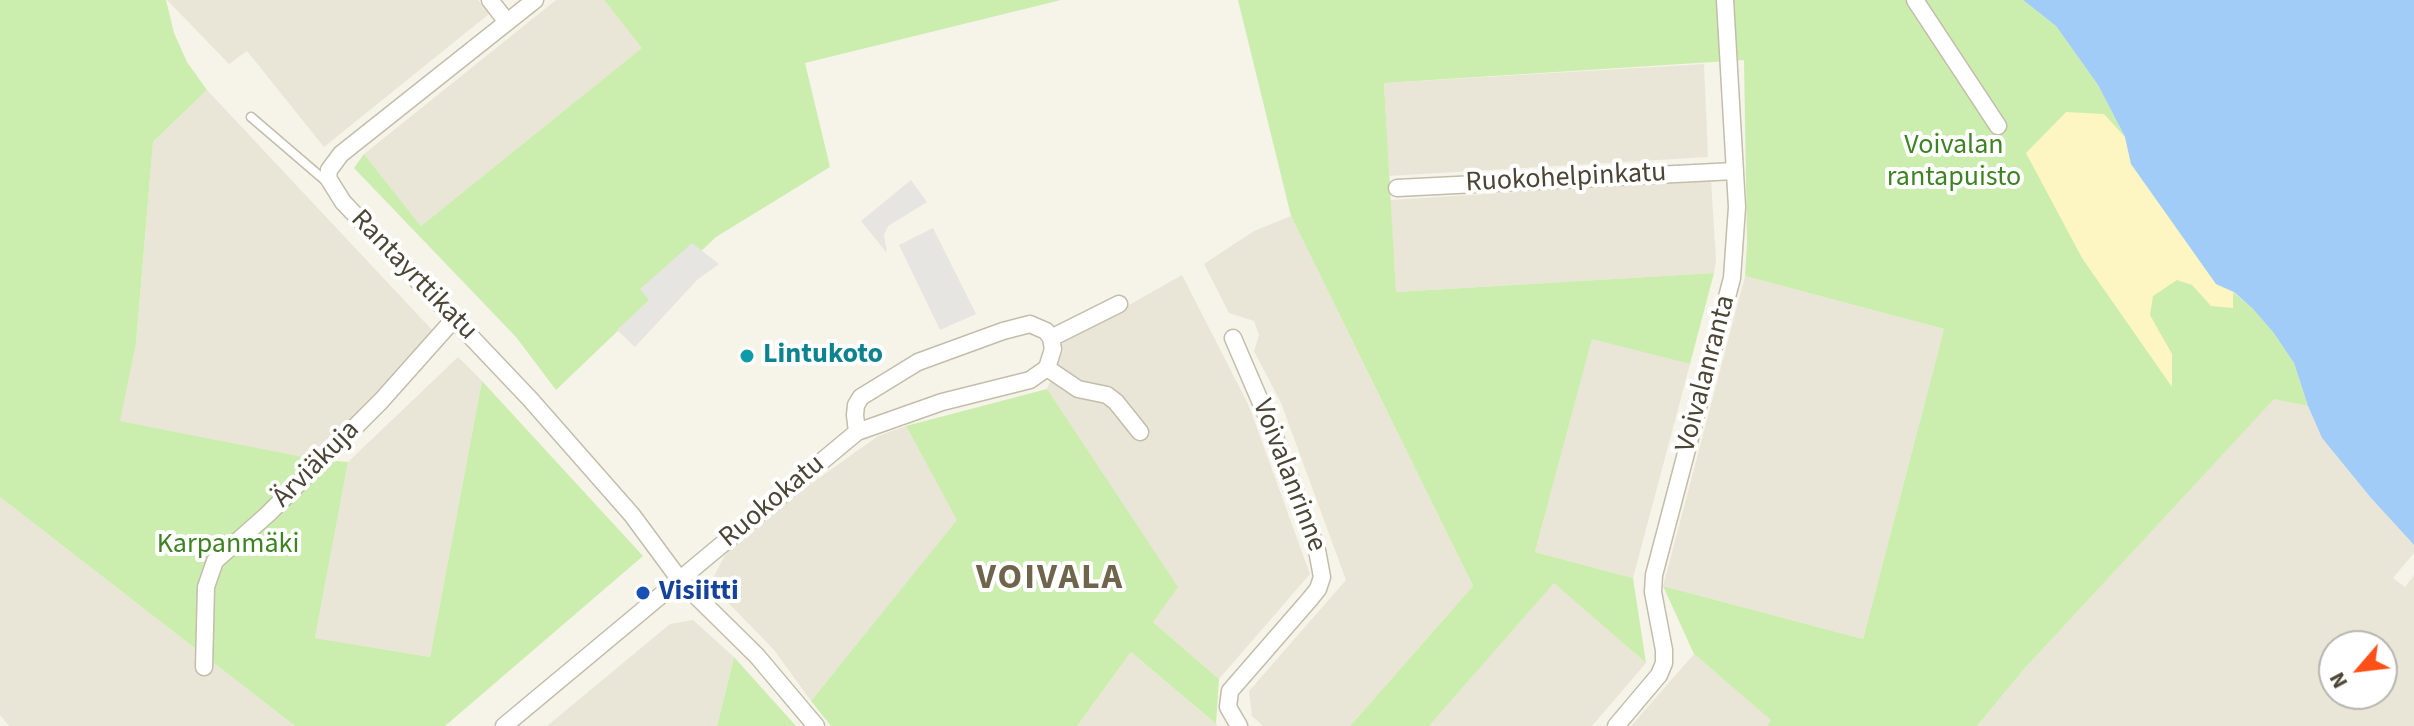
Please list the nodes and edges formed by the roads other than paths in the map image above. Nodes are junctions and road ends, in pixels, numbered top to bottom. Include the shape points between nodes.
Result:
1 (490, 0) edge
2 (535, 0) edge
3 (1725, 0) edge
4 (1915, 0) edge
5 (507, 22) junction
6 (251, 117) dead end
7 (1998, 126) dead end
8 (1735, 171) junction
9 (331, 187) junction
10 (1397, 188) dead end
11 (1119, 304) dead end
12 (454, 319) junction
13 (1051, 338) junction
14 (1233, 338) dead end
15 (1047, 368) junction
16 (857, 432) junction
17 (1140, 432) dead end
18 (680, 580) junction
19 (204, 667) dead end
20 (504, 726) edge
21 (816, 726) edge
22 (1239, 726) edge
23 (1616, 726) edge

1 - 5 street
2 - 5 street, Rantayrttikatu
3 - 8 street, Voivalanranta
4 - 7 street
5 - 9 street, Rantayrttikatu via 341,154 329,170
6 - 9 lane
8 - 10 street, Ruokohelpinkatu
8 - 23 street, Voivalanranta via 1732,278 1654,575 1664,663
9 - 12 street, Rantayrttikatu
11 - 13 street
12 - 18 street, Rantayrttikatu via 632,515
12 - 19 street, Ärviäkuja via 381,401 215,561 206,587
13 - 15 street
13 - 16 street via 1030,324 918,362 861,397 856,405
14 - 22 street, Voivalanrinne via 1281,452 1322,577 1318,589 1230,691 1228,707
15 - 16 street, Ruokokatu via 1030,380 942,402
15 - 17 street via 1078,389 1107,395
16 - 18 street, Ruokokatu
18 - 20 street, Ruokokatu
18 - 21 street, Rantayrttikatu via 757,656

